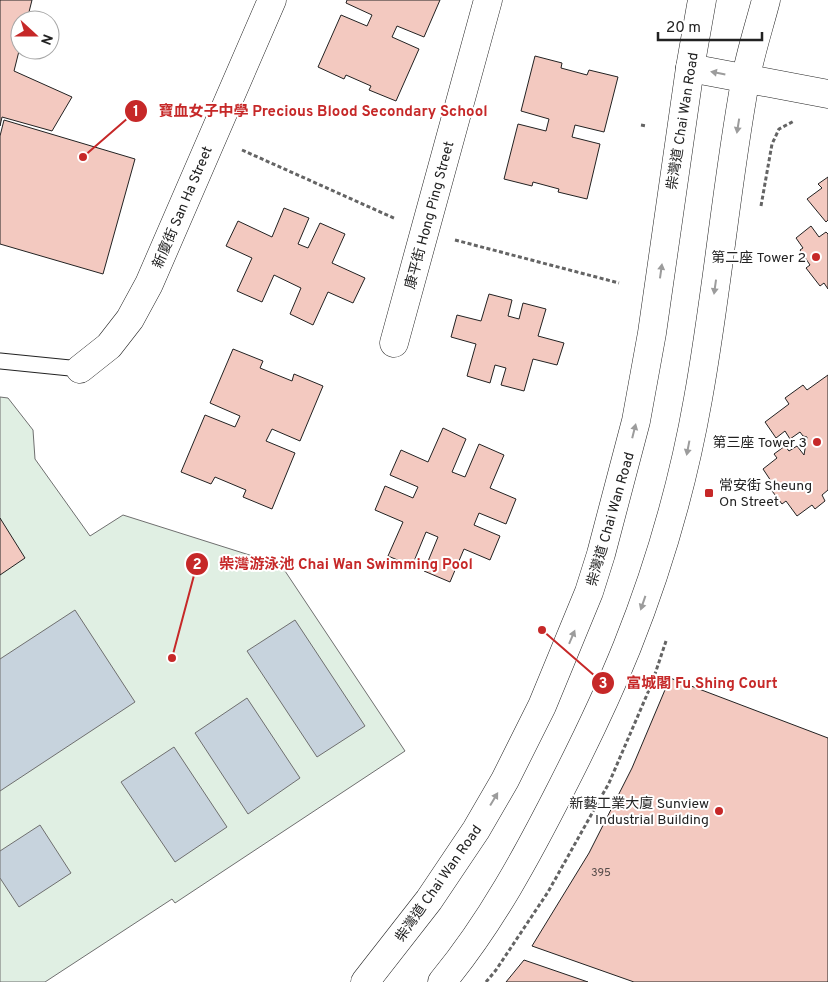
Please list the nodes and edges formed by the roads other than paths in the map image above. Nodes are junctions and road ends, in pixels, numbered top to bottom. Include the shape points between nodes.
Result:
1 (272, 0) edge
2 (488, 0) edge
3 (702, 0) edge
4 (766, 0) edge
5 (690, 68) junction
6 (746, 78) junction
7 (828, 94) edge
8 (394, 343) dead end
9 (0, 361) edge
10 (80, 369) joint
11 (366, 982) edge
12 (442, 982) edge

1 - 10 main road, 新廈街 San Ha Street via 149,284 130,319 109,346
2 - 8 main road, 康平街 Hong Ping Street
3 - 5 main road, 柴灣道 Chai Wan Road
4 - 6 main road
6 -> 5 main road
11 -> 5 main road, 柴灣道 Chai Wan Road via 429,900 505,780 542,706 589,592 636,421 652,333
6 - 7 main road
6 -> 12 main road via 698,400 672,516 656,566 628,646 543,825 504,896
9 - 10 lane

